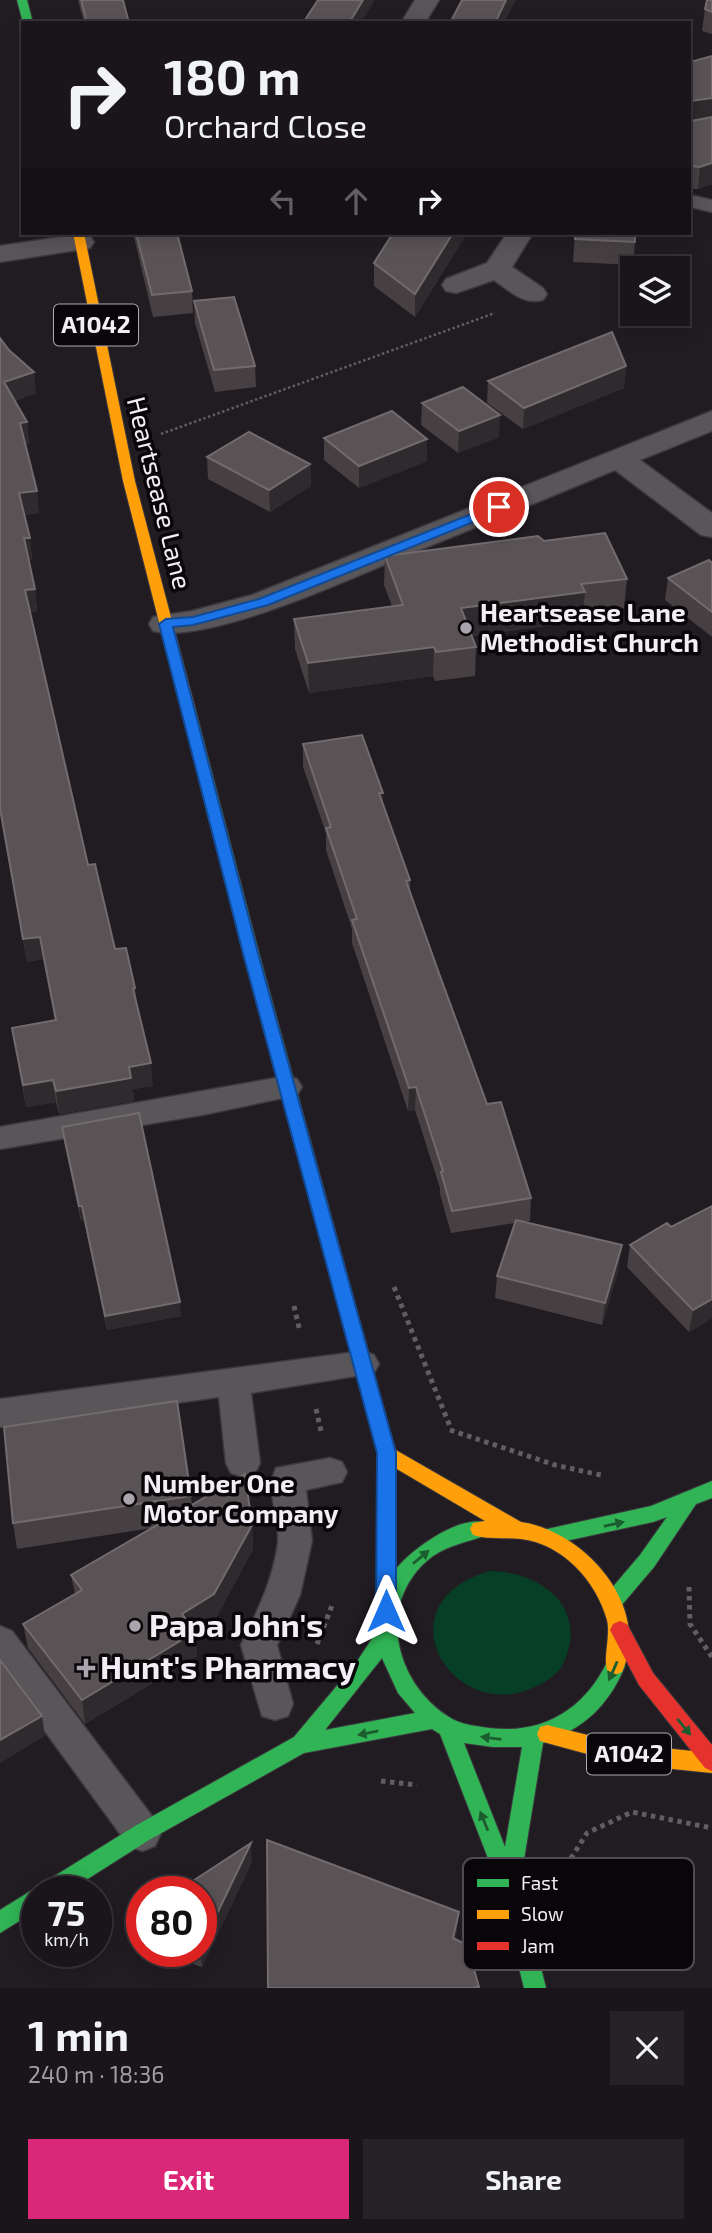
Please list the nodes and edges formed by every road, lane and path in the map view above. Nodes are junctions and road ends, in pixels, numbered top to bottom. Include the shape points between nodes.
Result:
1 (22, 0) edge
2 (427, 0) edge
3 (27, 21) edge
4 (414, 21) edge
5 (691, 201) edge
6 (712, 206) edge
7 (519, 235) edge
8 (79, 237) edge
9 (0, 254) edge
10 (497, 270) junction
11 (456, 285) dead end
12 (533, 295) joint
13 (712, 420) edge
14 (157, 435) dead end
15 (618, 458) junction
16 (712, 528) edge
17 (166, 624) junction
18 (287, 1087) junction
19 (0, 1138) edge
20 (391, 1277) dead end
21 (363, 1364) junction
22 (233, 1382) junction
23 (0, 1413) edge
24 (387, 1453) junction
25 (243, 1463) dead end
26 (330, 1472) dead end
27 (616, 1479) dead end
28 (712, 1489) edge
29 (688, 1502) junction
30 (516, 1529) junction
31 (547, 1538) junction
32 (689, 1583) dead end
33 (613, 1601) junction
34 (386, 1611) junction
35 (620, 1630) junction
36 (384, 1637) junction
37 (0, 1642) edge
38 (712, 1657) edge
39 (275, 1704) dead end
40 (442, 1724) junction
41 (541, 1736) junction
42 (301, 1744) junction
43 (712, 1762) edge
44 (378, 1781) dead end
45 (428, 1795) dead end
46 (712, 1828) edge
47 (142, 1833) junction
48 (498, 1858) edge
49 (515, 1858) edge
50 (571, 1858) edge
51 (73, 1876) edge
52 (21, 1908) edge
53 (0, 1922) edge
54 (530, 1970) edge
55 (535, 1988) edge

1 - 3 main road
2 - 4 street
5 - 6 lane
7 - 10 street
8 - 9 street
8 - 17 main road, Heartsease Lane / A1042 via 112,408
10 - 11 street
10 - 12 street
12 - 14 path via 526,302
13 - 15 street
15 - 16 street
15 - 17 street via 264,602
17 - 18 main road, Heartsease Lane / A1042
18 - 19 lane
18 - 21 main road, Heartsease Lane / A1042
20 - 27 path via 451,1429 555,1465
21 - 22 lane
21 - 24 main road, Heartsease Lane / A1042
22 - 23 lane
22 - 25 lane
24 - 30 main road
24 - 34 main road, Heartsease Lane / A1042
26 - 39 lane via 288,1478 295,1541 283,1595 259,1645
28 - 29 main road
31 -> 29 main road via 632,1520
29 - 33 main road
30 - 31 main road
34 -> 30 main road via 398,1581 419,1556 447,1538 480,1529
31 - 33 main road via 575,1553 597,1574
32 - 38 path via 690,1623
33 - 35 main road
34 - 36 main road
35 -> 41 main road via 618,1663 603,1692 579,1718
35 -> 43 main road, A1042 via 646,1679
36 - 40 main road via 393,1671 411,1698
36 - 42 main road
37 - 47 lane
41 -> 40 main road via 509,1740 470,1735
40 -> 42 main road
48 -> 40 main road
41 - 43 main road, A1042 via 624,1754
41 - 49 main road
42 - 47 main road
44 - 45 path via 418,1785
46 - 50 path via 632,1812 587,1833
47 - 51 main road
52 - 53 main road
54 - 55 main road

